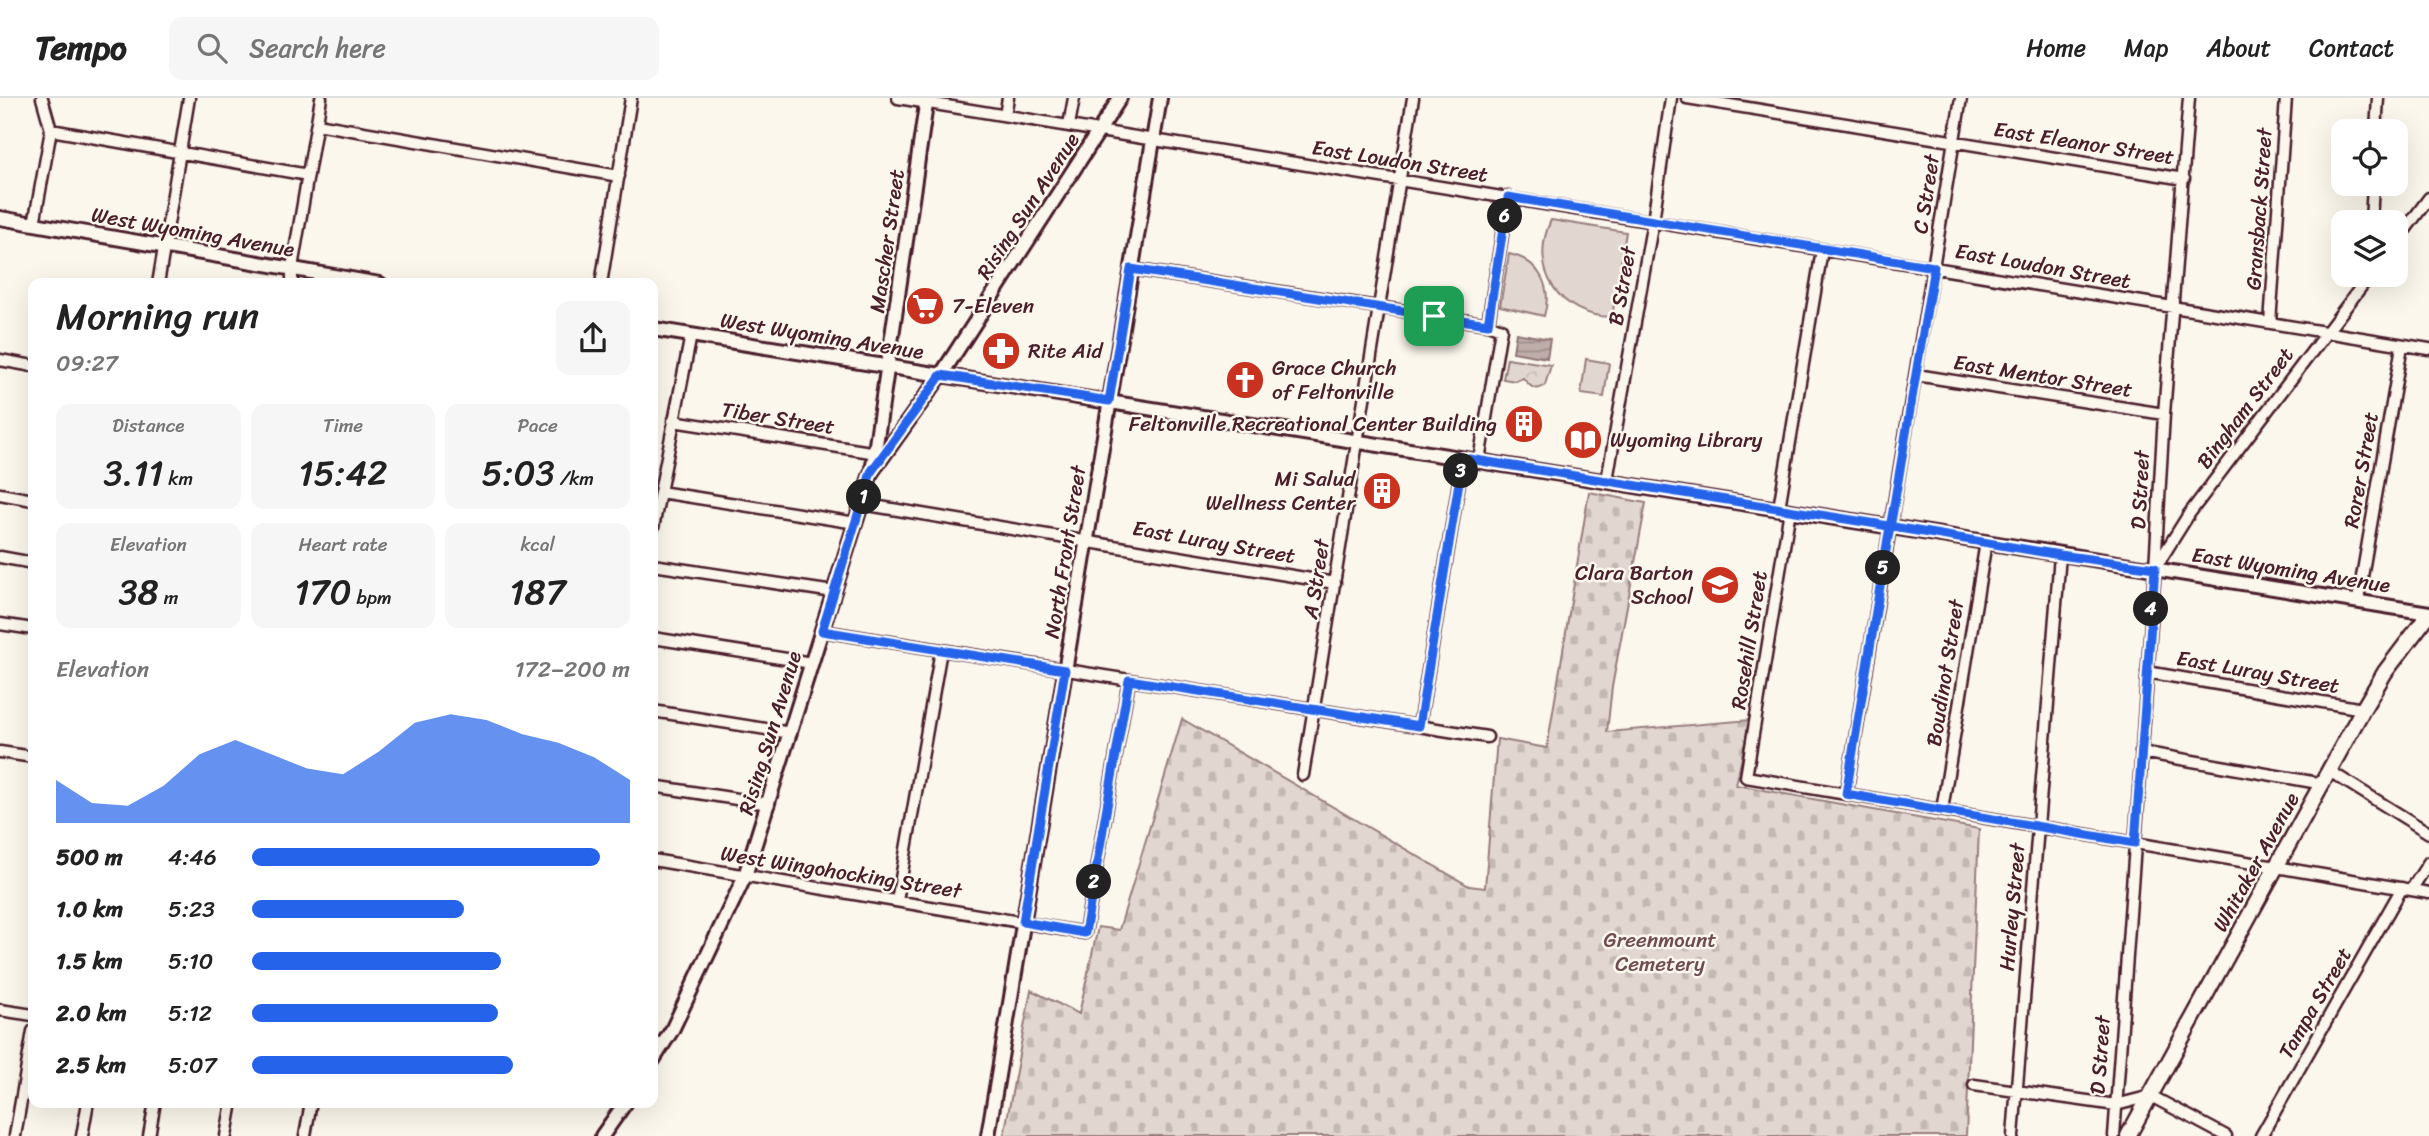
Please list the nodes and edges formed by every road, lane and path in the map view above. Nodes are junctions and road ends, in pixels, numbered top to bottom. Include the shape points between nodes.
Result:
1 (43, 98) edge
2 (189, 98) edge
3 (321, 98) edge
4 (631, 98) edge
5 (898, 98) edge
6 (1008, 98) edge
7 (1074, 98) edge
8 (1120, 98) edge
9 (1160, 98) edge
10 (1413, 98) edge
11 (1671, 98) edge
12 (1688, 98) edge
13 (1961, 98) edge
14 (2189, 98) edge
15 (2286, 98) edge
16 (2378, 98) edge
17 (927, 100) edge
18 (1005, 115) junction
19 (2377, 119) edge
20 (317, 124) junction
21 (1069, 125) junction
22 (51, 130) junction
23 (1100, 131) junction
24 (1153, 140) junction
25 (1954, 141) junction
26 (180, 152) junction
27 (308, 175) junction
28 (619, 176) junction
29 (2184, 179) junction
30 (1400, 181) junction
31 (1508, 197) junction
32 (2429, 198) edge
33 (0, 218) edge
34 (1653, 221) junction
35 (34, 224) junction
36 (2408, 226) edge
37 (165, 246) junction
38 (1822, 250) junction
39 (1934, 267) junction
40 (292, 268) junction
41 (1131, 269) junction
42 (159, 278) edge
43 (292, 278) edge
44 (347, 278) edge
45 (602, 278) edge
46 (2361, 287) edge
47 (1380, 307) junction
48 (2173, 308) junction
49 (2270, 323) junction
50 (1488, 324) junction
51 (658, 330) edge
52 (2326, 333) junction
53 (691, 335) junction
54 (2402, 346) junction
55 (2429, 349) edge
56 (0, 360) edge
57 (28, 365) edge
58 (889, 367) junction
59 (941, 375) junction
60 (1916, 375) junction
61 (1109, 401) junction
62 (2164, 414) junction
63 (673, 421) junction
64 (1357, 441) junction
65 (877, 453) junction
66 (1463, 458) junction
67 (1479, 460) junction
68 (871, 472) junction
69 (1607, 480) junction
70 (660, 492) junction
71 (0, 494) edge
72 (28, 499) edge
73 (658, 502) edge
74 (862, 504) junction
75 (1785, 509) junction
76 (856, 523) junction
77 (1890, 526) junction
78 (1086, 540) junction
79 (1986, 542) junction
80 (2060, 555) junction
81 (0, 557) edge
82 (28, 562) edge
83 (658, 566) edge
84 (2155, 568) junction
85 (1335, 583) junction
86 (834, 592) junction
87 (2358, 600) junction
88 (2429, 613) edge
89 (0, 624) edge
90 (28, 628) edge
91 (822, 631) junction
92 (658, 639) edge
93 (941, 650) junction
94 (812, 663) junction
95 (1065, 670) junction
96 (2147, 672) junction
97 (1129, 680) junction
98 (1315, 709) junction
99 (2363, 709) junction
100 (658, 712) edge
101 (1419, 726) junction
102 (790, 733) junction
103 (1487, 737) dead end
104 (0, 752) edge
105 (2141, 752) junction
106 (28, 757) edge
107 (1303, 775) dead end
108 (2327, 778) junction
109 (658, 787) edge
110 (1846, 794) junction
111 (769, 804) junction
112 (1942, 810) junction
113 (2038, 826) junction
114 (2429, 833) edge
115 (2135, 843) junction
116 (658, 861) edge
117 (2429, 862) edge
118 (2275, 866) junction
119 (745, 876) junction
120 (2407, 889) junction
121 (2429, 893) edge
122 (897, 901) junction
123 (1023, 922) junction
124 (0, 1010) edge
125 (28, 1014) edge
126 (658, 1052) edge
127 (28, 1060) edge
128 (1973, 1085) dead end
129 (2016, 1091) junction
130 (2151, 1096) junction
131 (2116, 1105) junction
132 (87, 1108) edge
133 (154, 1108) edge
134 (231, 1108) edge
135 (310, 1108) edge
136 (622, 1108) edge
137 (15, 1136) edge
138 (82, 1136) edge
139 (149, 1136) edge
140 (226, 1136) edge
141 (305, 1136) edge
142 (602, 1136) edge
143 (988, 1136) edge
144 (2013, 1136) edge
145 (2114, 1136) edge
146 (2128, 1136) edge
147 (2226, 1136) edge
148 (2261, 1136) edge

1 - 22 street
2 - 26 street
3 - 20 street
4 - 28 street
5 - 17 street, East Loudon Street
6 - 18 street
7 - 21 street
8 - 23 street, Rising Sun Avenue
9 - 24 street, North Front Street
10 - 30 street, A Street
11 - 34 street, B Street
12 - 25 street, East Eleanor Street
13 - 25 street, C Street
14 - 29 street, D Street
15 - 49 street, Gransback Street
16 - 19 street
17 - 18 street, East Loudon Street
17 - 58 street, Mascher Street
18 - 21 street, East Loudon Street
20 - 27 street
20 - 28 street
21 - 23 street, East Loudon Street
22 - 26 street
22 - 35 street
23 - 24 street, East Loudon Street
23 - 59 street, Rising Sun Avenue
24 - 30 street, East Loudon Street
24 - 41 street, North Front Street
25 - 29 street, East Eleanor Street
25 - 39 street, C Street
26 - 27 street
26 - 37 street
27 - 40 street
28 - 45 street
29 - 48 street, D Street
30 - 31 street, East Loudon Street
30 - 47 street, A Street
31 - 34 street, East Loudon Street
31 - 50 street
32 - 36 street
33 - 35 street, West Wyoming Avenue
34 - 38 street, East Loudon Street
34 - 69 street, B Street
35 - 37 street, West Wyoming Avenue
37 - 40 street, West Wyoming Avenue
37 - 42 street
38 - 39 street, East Loudon Street
38 - 75 street, Rosehill Street
39 - 48 street, East Loudon Street
39 - 60 street, C Street
40 - 43 street
40 - 44 street, West Wyoming Avenue
41 - 47 street
41 - 61 street, North Front Street
46 - 52 street, Bingham Street
47 - 50 street
47 - 64 street, A Street
48 - 49 street, East Loudon Street
48 - 62 street, D Street
49 - 52 street, East Loudon Street
50 - 67 street via 1501,329
51 - 53 street, West Wyoming Avenue
52 - 54 street, East Loudon Street
52 - 84 street, Bingham Street via 2189,514
53 - 58 street, West Wyoming Avenue
53 - 63 street
54 - 55 street, East Loudon Street
54 - 87 street, Rorer Street
56 - 57 street
58 - 59 street, West Wyoming Avenue
58 - 65 street, Mascher Street
59 - 61 street, West Wyoming Avenue
59 - 68 street, Rising Sun Avenue
60 - 62 street, East Mentor Street
60 - 77 street, C Street
61 - 64 street, East Wyoming Avenue
61 - 78 street, North Front Street
62 - 84 street, D Street
63 - 65 street, Tiber Street
63 - 70 street
64 - 66 street, East Wyoming Avenue
64 - 85 street, A Street
65 - 68 street, Mascher Street
66 - 67 street, East Wyoming Avenue
66 - 101 street
67 - 69 street, East Wyoming Avenue
68 - 74 street, Rising Sun Avenue
69 - 75 street, East Wyoming Avenue
70 - 73 street
70 - 76 street
71 - 72 street
74 - 76 street, Rising Sun Avenue
74 - 78 street, East Luray Street
75 - 77 street, East Wyoming Avenue
75 - 110 street, Rosehill Street via 1746,777
76 - 86 street, Rising Sun Avenue
77 - 79 street, East Wyoming Avenue
77 - 110 street, C Street
78 - 85 street, East Luray Street
78 - 95 street, North Front Street
79 - 80 street, East Wyoming Avenue
79 - 112 street, Boudinot Street
80 - 84 street, East Wyoming Avenue
80 - 113 street, Hurley Street
81 - 82 street
83 - 86 street
84 - 87 street, East Wyoming Avenue
84 - 96 street, D Street
85 - 98 street, A Street
86 - 91 street, Rising Sun Avenue
87 - 88 street, East Wyoming Avenue
88 - 99 main road, Whitaker Avenue
89 - 90 street
91 - 93 street
91 - 94 street, Rising Sun Avenue
92 - 94 street
93 - 95 street
93 - 122 street
94 - 102 street, Rising Sun Avenue
95 - 97 street
95 - 123 street, North Front Street
96 - 99 street, East Luray Street
96 - 105 street, D Street
97 - 98 street
97 - 123 street, West Wingohocking Street via 1085,933
98 - 101 street
98 - 107 street, A Street
99 - 108 main road, Whitaker Avenue
100 - 102 street
101 - 103 street
102 - 111 street, Rising Sun Avenue
104 - 106 street
105 - 108 street
105 - 115 street, D Street
108 - 114 street
108 - 118 main road, Whitaker Avenue
109 - 111 street
110 - 112 street
111 - 119 street, Rising Sun Avenue
112 - 113 street
113 - 115 street
113 - 129 street, Hurley Street
115 - 118 street
115 - 131 street, D Street
116 - 119 street, West Wingohocking Street
117 - 120 street, Tampa Street
118 - 120 street
118 - 130 main road, Whitaker Avenue
119 - 122 street, West Wingohocking Street
119 - 126 street, Rising Sun Avenue
120 - 121 street
120 - 148 street, Tampa Street
122 - 123 street, West Wingohocking Street
123 - 143 street, North Front Street
124 - 125 street
127 - 137 street
128 - 129 street
129 - 131 street
129 - 144 street, Hurley Street
130 - 131 street
130 - 146 main road, Whitaker Avenue
130 - 147 street
131 - 145 street, D Street
132 - 138 street
133 - 139 street
134 - 140 street
135 - 141 street
136 - 142 street

